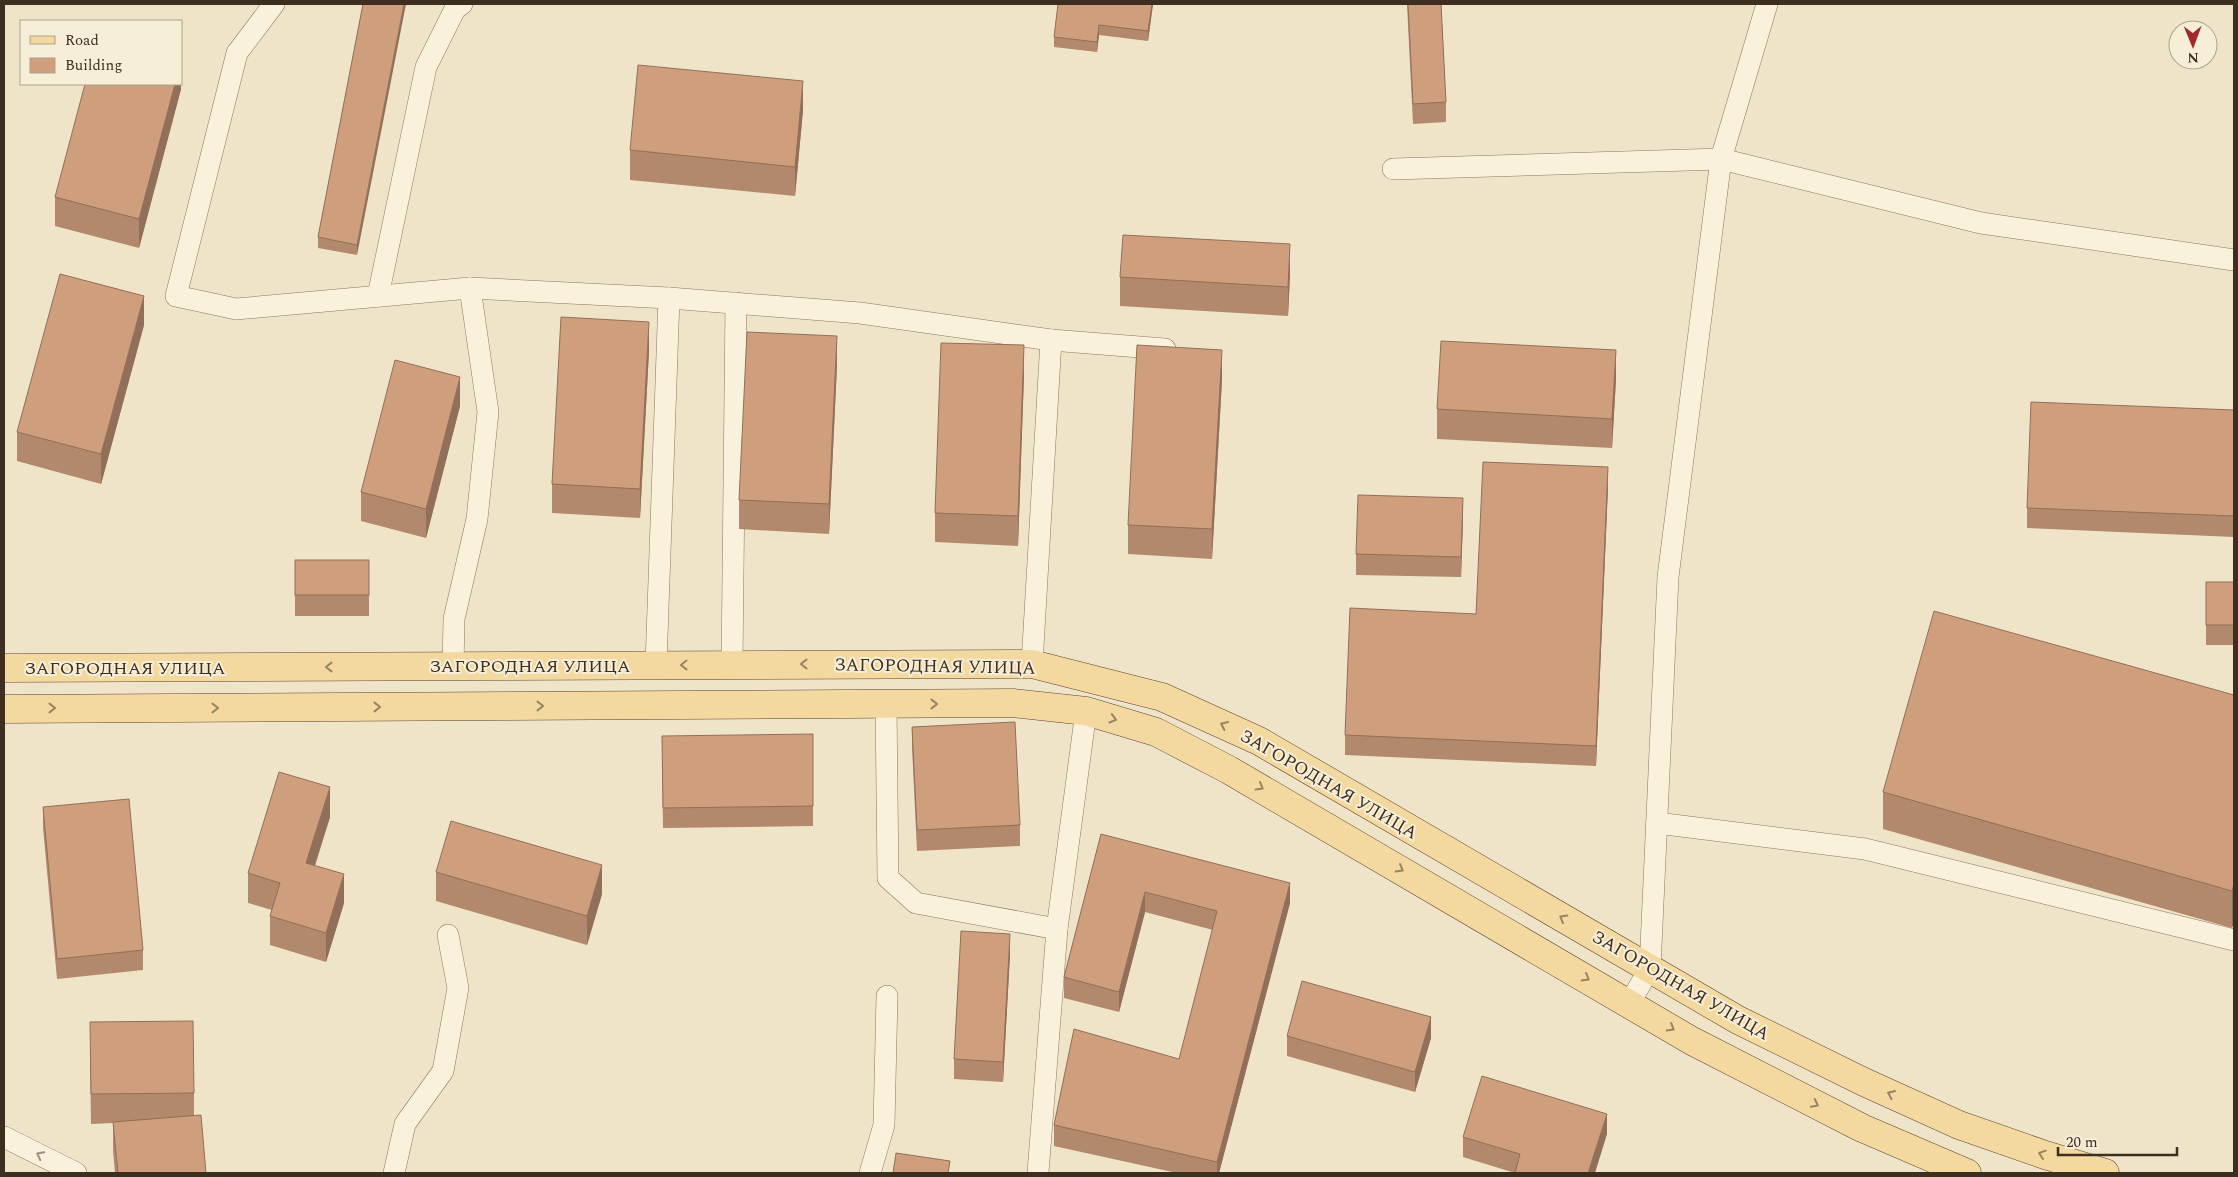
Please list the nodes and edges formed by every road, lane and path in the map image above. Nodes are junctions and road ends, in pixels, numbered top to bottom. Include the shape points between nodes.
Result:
1 (274, 4) edge
2 (462, 4) edge
3 (1767, 4) edge
4 (1721, 159) junction
5 (1393, 169) dead end
6 (2234, 260) edge
7 (470, 288) junction
8 (378, 296) junction
9 (669, 298) junction
10 (736, 303) junction
11 (1051, 340) junction
12 (1181, 350) edge
13 (1032, 664) junction
14 (656, 665) junction
15 (732, 665) junction
16 (454, 666) junction
17 (4, 668) edge
18 (886, 704) junction
19 (4, 709) edge
20 (1086, 711) junction
21 (1657, 822) junction
22 (1057, 929) junction
23 (448, 935) dead end
24 (2234, 940) edge
25 (1650, 968) junction
26 (887, 996) dead end
27 (1629, 1004) junction
28 (4, 1137) edge
29 (76, 1173) edge
30 (394, 1173) edge
31 (870, 1173) edge
32 (1038, 1173) edge
33 (1967, 1173) edge
34 (2105, 1173) edge

1 - 8 lane via 237,53 176,296 236,309
2 - 8 lane via 455,9 426,67
3 - 4 lane
4 - 5 lane
4 - 6 lane via 1981,223
4 - 21 lane via 1668,577
7 - 8 lane
7 - 9 lane
7 - 16 lane via 488,412 477,519 454,619
9 - 10 lane
9 - 14 lane
10 - 11 lane via 860,313
10 - 15 lane
11 - 12 lane
11 - 13 lane
13 -> 15 main road, ЗАГОРОДНАЯ УЛИЦА
25 -> 13 main road, ЗАГОРОДНАЯ УЛИЦА via 1259,741 1162,697
15 -> 14 main road, ЗАГОРОДНАЯ УЛИЦА
14 - 16 main road, ЗАГОРОДНАЯ УЛИЦА
16 -> 17 main road, ЗАГОРОДНАЯ УЛИЦА
19 -> 18 main road, ЗАГОРОДНАЯ УЛИЦА
18 -> 20 main road, ЗАГОРОДНАЯ УЛИЦА via 1014,703
18 - 22 lane via 888,878 916,903
20 - 22 lane
20 -> 27 main road, ЗАГОРОДНАЯ УЛИЦА via 1156,732 1229,770
21 - 24 lane via 1865,849
21 - 25 lane
22 - 32 lane
23 - 30 lane via 458,988 443,1071 405,1124
25 - 27 lane
34 -> 25 main road, ЗАГОРОДНАЯ УЛИЦА via 1959,1124 1864,1082 1738,1020
26 - 31 lane via 884,1125
27 -> 33 main road, ЗАГОРОДНАЯ УЛИЦА via 1692,1041 1862,1128
29 -> 28 lane

